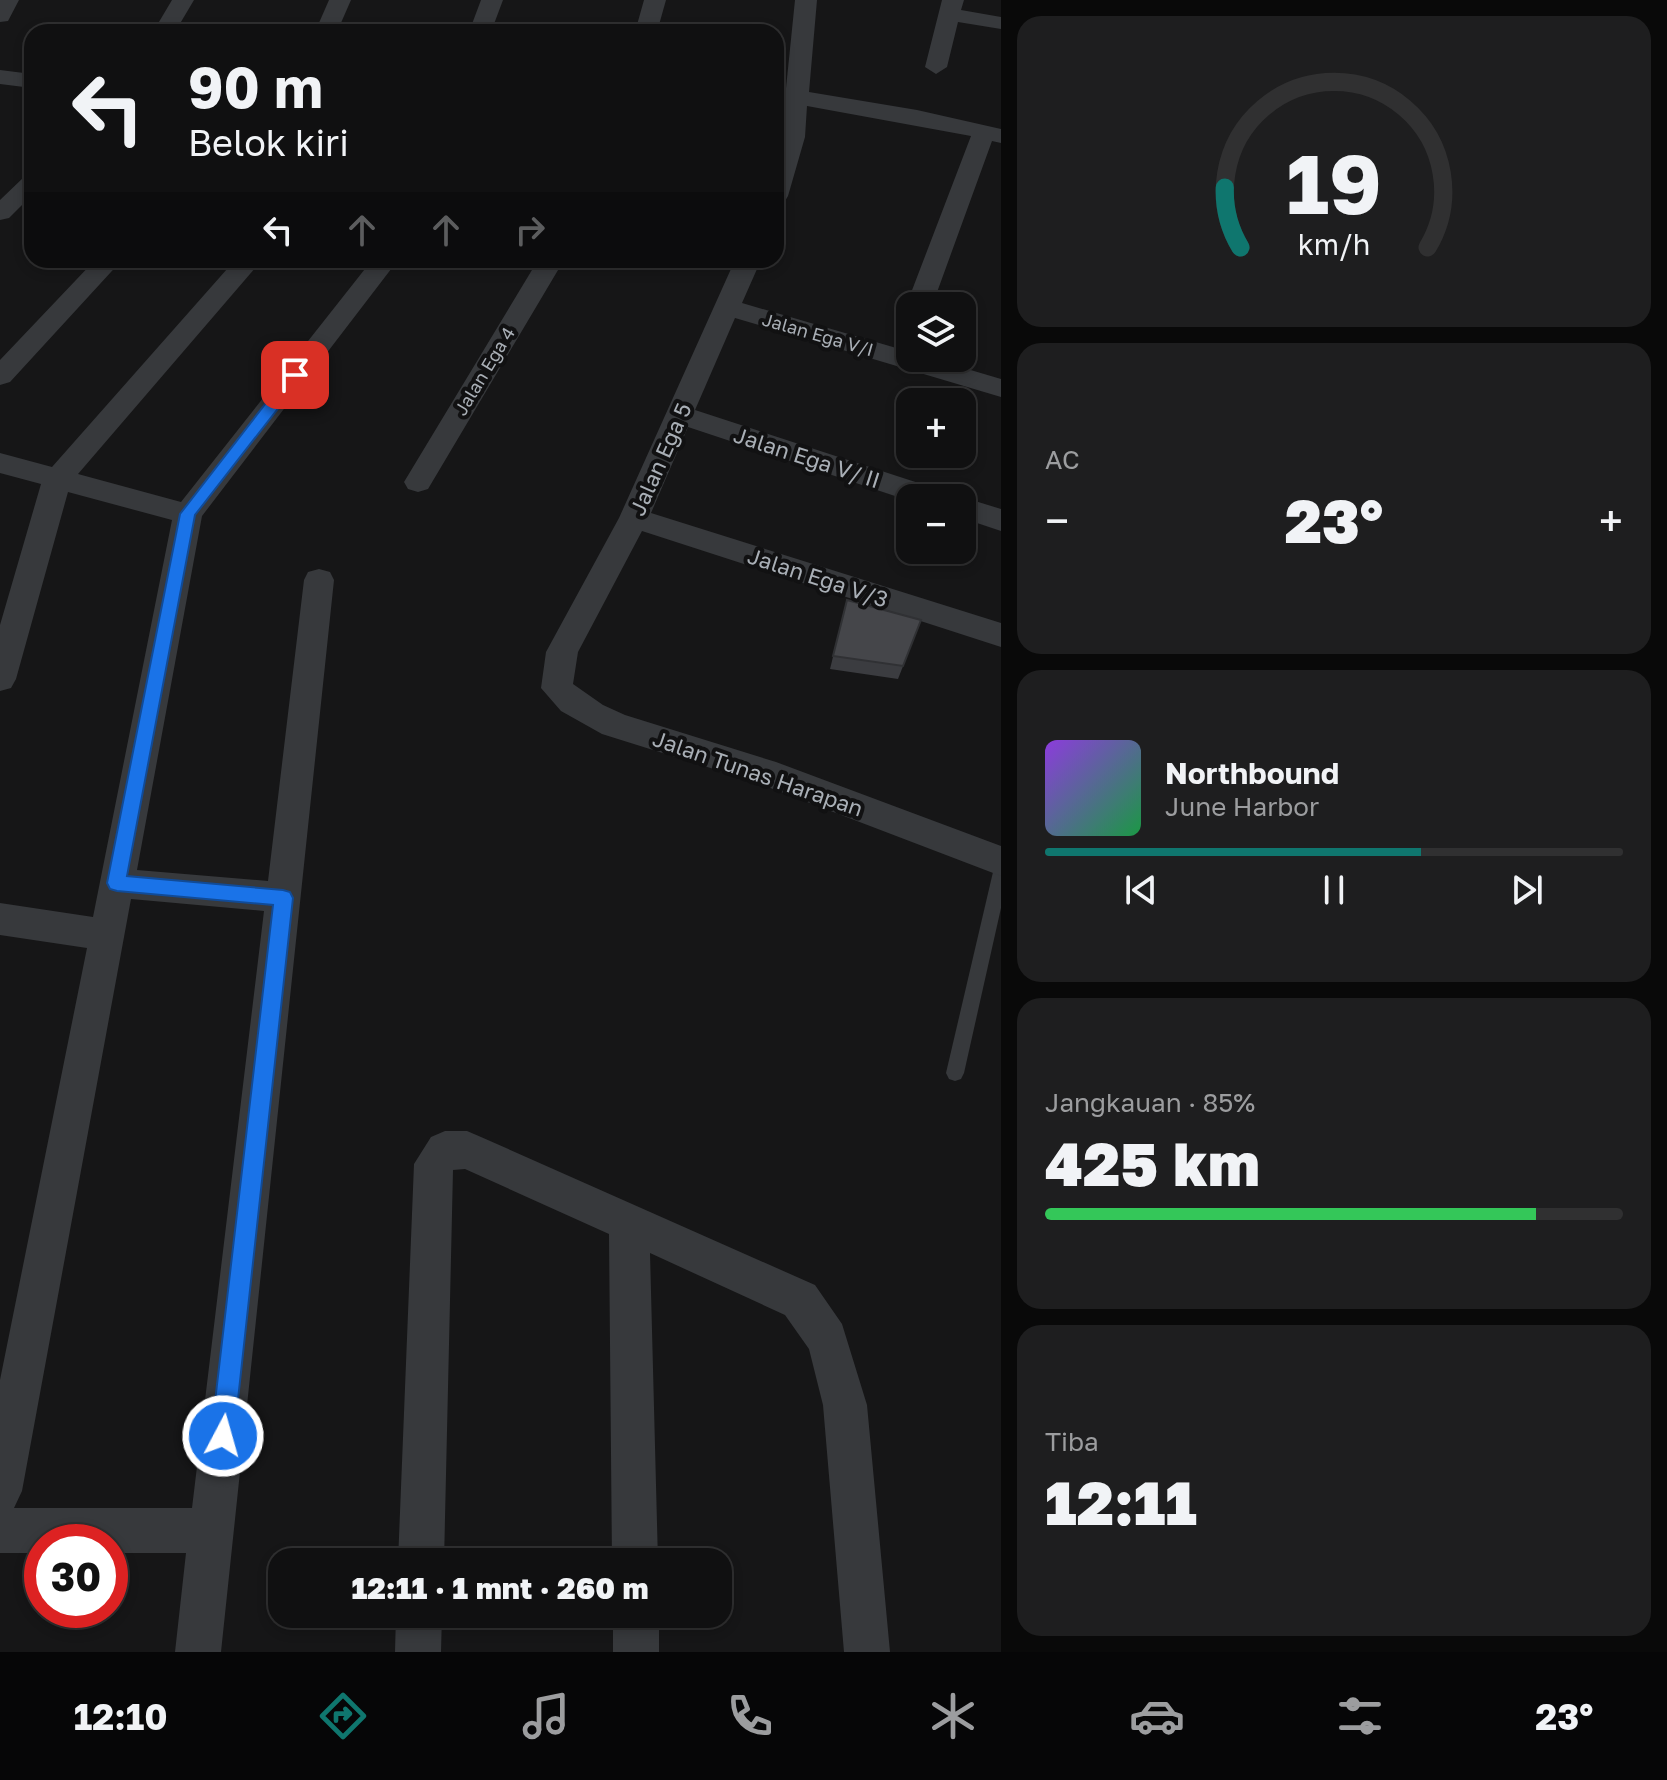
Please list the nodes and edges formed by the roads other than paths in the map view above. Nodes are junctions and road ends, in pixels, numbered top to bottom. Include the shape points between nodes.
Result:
1 (8, 0) edge
2 (183, 0) edge
3 (340, 0) edge
4 (492, 0) edge
5 (655, 0) edge
6 (806, 0) edge
7 (952, 7) edge
8 (0, 16) edge
9 (1001, 23) edge
10 (169, 24) edge
11 (330, 24) edge
12 (483, 24) edge
13 (648, 24) edge
14 (936, 67) dead end
15 (0, 77) edge
16 (24, 80) edge
17 (797, 97) junction
18 (993, 134) edge
19 (784, 173) edge
20 (24, 190) edge
21 (0, 213) edge
22 (101, 268) edge
23 (242, 268) edge
24 (379, 268) edge
25 (546, 268) edge
26 (744, 268) edge
27 (925, 292) edge
28 (727, 307) junction
29 (896, 357) edge
30 (947, 372) edge
31 (0, 376) edge
32 (1001, 388) edge
33 (680, 415) junction
34 (0, 463) edge
35 (57, 480) junction
36 (418, 482) dead end
37 (896, 486) edge
38 (976, 512) edge
39 (188, 514) junction
40 (634, 518) junction
41 (1001, 520) edge
42 (319, 580) dead end
43 (1001, 635) edge
44 (562, 652) joint
45 (0, 679) edge
46 (1001, 861) edge
47 (1001, 872) edge
48 (117, 883) junction
49 (283, 898) junction
50 (0, 919) edge
51 (107, 935) junction
52 (955, 1073) dead end
53 (629, 1226) junction
54 (0, 1491) edge
55 (0, 1530) edge
56 (212, 1531) junction
57 (421, 1548) edge
58 (635, 1548) edge
59 (419, 1628) edge
60 (636, 1628) edge
61 (198, 1652) edge
62 (418, 1652) edge
63 (636, 1652) edge
64 (867, 1652) edge

1 - 8 street
2 - 10 street
3 - 11 street
4 - 12 street
5 - 13 street
6 - 17 street
7 - 9 street
7 - 14 street
15 - 16 street
17 - 18 street
17 - 19 street
18 - 27 street
20 - 21 street
22 - 31 street
23 - 35 street
24 - 39 street
25 - 36 street, Jalan Ega 4
26 - 28 street, Jalan Ega 5
28 - 29 street, Jalan Ega V/I
28 - 33 street, Jalan Ega 5
30 - 32 street, Jalan Ega V/I
33 - 37 street, Jalan Ega V/ II
33 - 40 street, Jalan Ega 5
34 - 35 street
35 - 39 street
35 - 45 street
38 - 41 street
39 - 48 street
40 - 43 street, Jalan Ega V/3
40 - 44 street, Jalan Ega 5
42 - 49 street
44 - 46 street, Jalan Tunas Harapan via 557,688 570,704
47 - 52 lane
48 - 49 street
48 - 51 street
49 - 56 street
50 - 51 street
51 - 54 street
53 - 57 street via 467,1150 445,1150 434,1164
53 - 58 street
53 - 64 street via 800,1300 827,1339 845,1405
55 - 56 street
56 - 61 street
59 - 62 street
60 - 63 street

